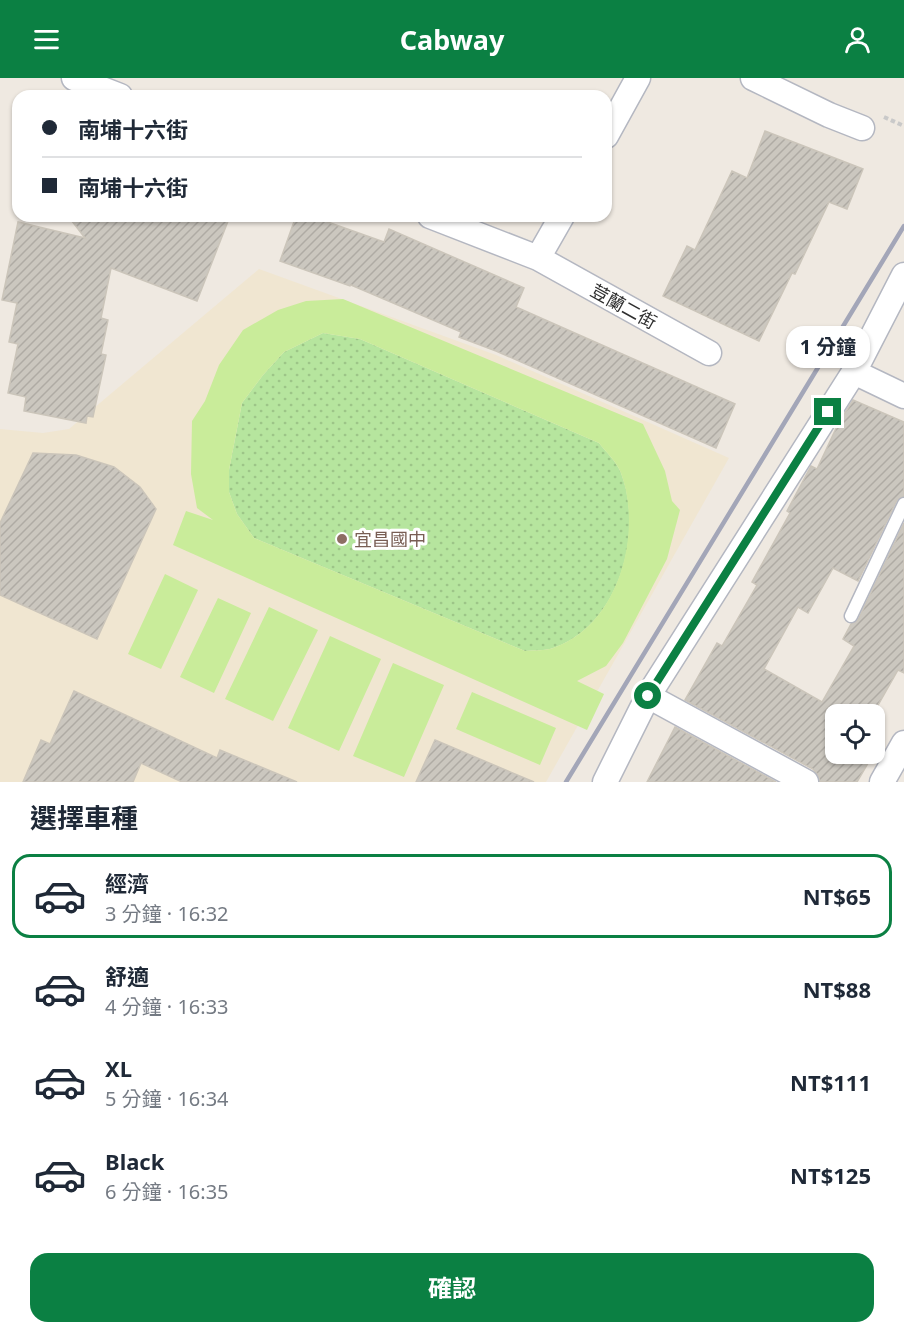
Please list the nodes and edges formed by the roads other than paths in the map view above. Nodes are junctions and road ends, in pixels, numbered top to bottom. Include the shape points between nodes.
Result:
1 (74, 78) edge
2 (638, 78) edge
3 (753, 78) edge
4 (105, 90) edge
5 (612, 125) edge
6 (862, 128) dead end
7 (445, 222) edge
8 (559, 222) edge
9 (538, 258) junction
10 (904, 274) edge
11 (709, 353) dead end
12 (854, 372) junction
13 (904, 396) edge
14 (904, 504) edge
15 (851, 616) dead end
16 (648, 696) junction
17 (904, 743) edge
18 (605, 782) edge
19 (806, 782) edge
20 (882, 782) edge

1 - 4 street
2 - 5 street
3 - 6 street
7 - 9 street, 荳蘭二街
8 - 9 street
9 - 11 street, 荳蘭二街
10 - 12 street
12 - 13 street
12 - 16 street
14 - 15 lane
16 - 18 street
16 - 19 street
17 - 20 street

